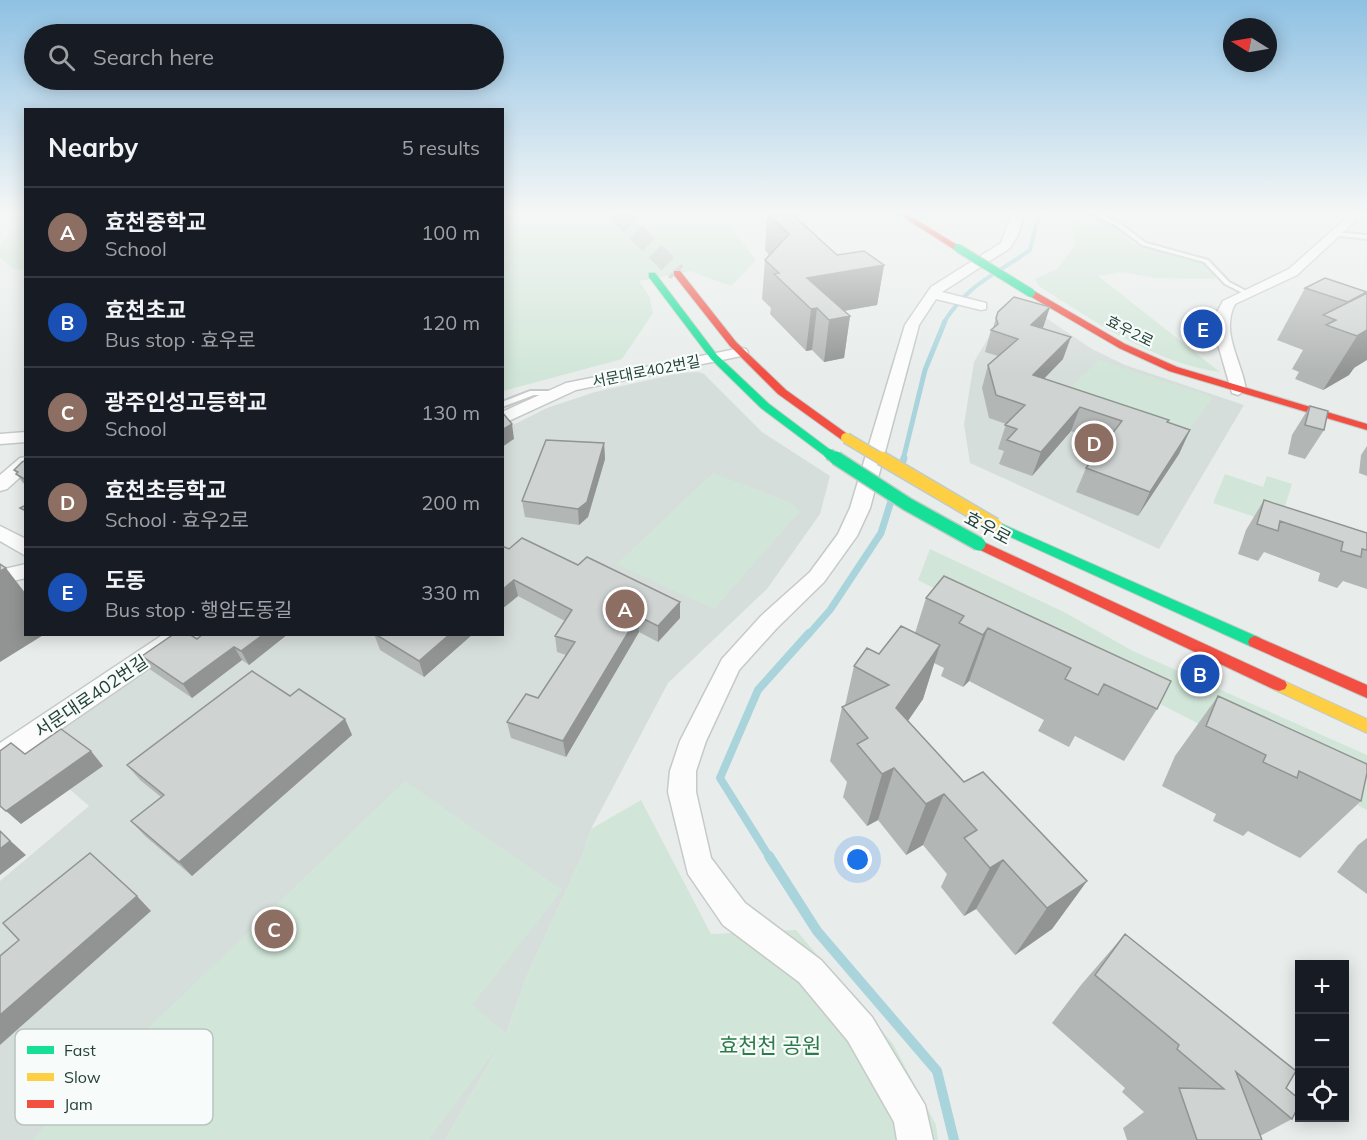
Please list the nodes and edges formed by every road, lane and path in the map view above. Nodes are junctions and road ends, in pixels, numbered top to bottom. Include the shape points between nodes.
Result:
1 (978, 266) edge
2 (988, 266) edge
3 (1211, 266) edge
4 (1299, 266) edge
5 (677, 273) tunnel mouth
6 (652, 275) dead end
7 (1247, 293) junction
8 (938, 295) junction
9 (977, 305) dead end
10 (741, 352) junction
11 (714, 357) junction
12 (1238, 390) junction
13 (553, 393) junction
14 (504, 404) edge
15 (504, 418) edge
16 (1367, 427) edge
17 (24, 438) edge
18 (0, 439) edge
19 (24, 464) edge
20 (0, 485) edge
21 (0, 532) edge
22 (24, 548) edge
23 (24, 571) edge
24 (0, 577) edge
25 (174, 636) edge
26 (1367, 692) edge
27 (1367, 726) edge
28 (0, 757) edge
29 (915, 1140) edge

1 - 8 street
2 - 12 main road, 효우2로, bridge via 1150,360
3 - 7 lane via 1227,282
4 - 7 street
5 - 10 main road, 효우로
6 - 11 main road, 효우로
7 - 12 street via 1230,301 1224,309 1221,332 1237,374
8 - 9 street
8 - 29 street via 924,304 912,325 860,508 847,536 817,577 730,665 693,741 683,771 682,792 698,864 734,914 810,971 860,1029 912,1118
10 - 11 street, 서문대로402번길
10 - 26 main road, 효우로, bridge via 782,392 846,438 996,525
11 - 13 street, 서문대로402번길 via 583,383
11 - 27 main road, 효우로, bridge via 765,405 829,454 908,504 979,544
12 - 16 main road, 효우2로
13 - 14 lane, 서문대로402번길 via 533,393
13 - 15 street, 서문대로402번길
17 - 18 street
19 - 20 street
21 - 22 street
23 - 24 street
25 - 28 street, 서문대로402번길

